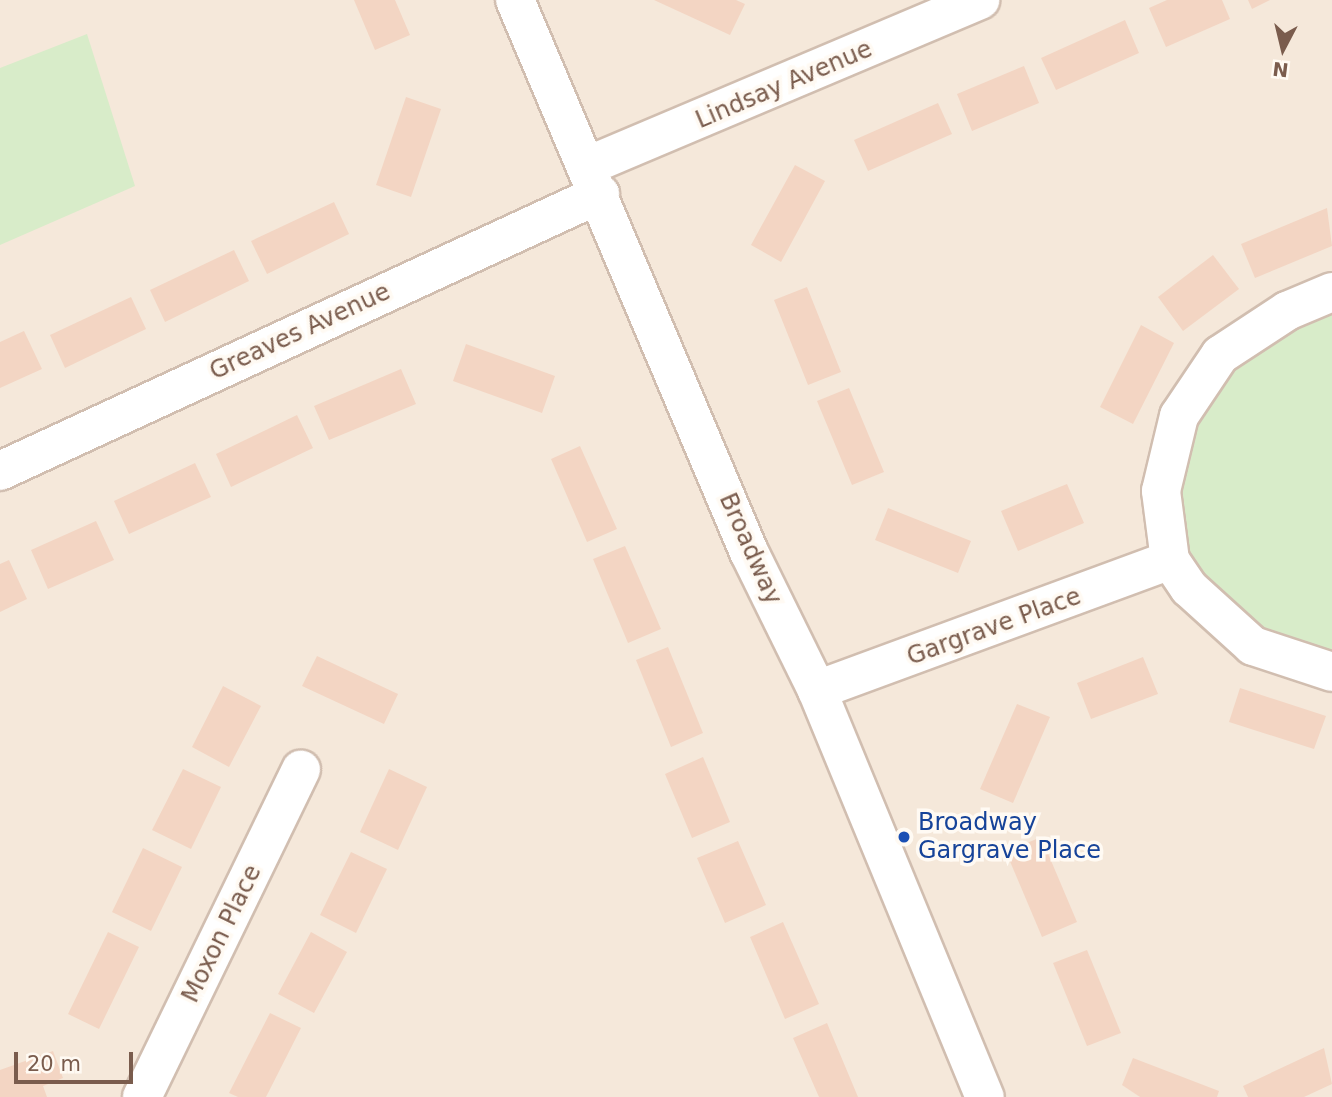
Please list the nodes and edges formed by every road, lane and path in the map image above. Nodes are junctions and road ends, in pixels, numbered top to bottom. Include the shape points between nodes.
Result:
1 (515, 0) edge
2 (980, 0) edge
3 (594, 180) junction
4 (1332, 292) edge
5 (0, 471) edge
6 (1170, 560) junction
7 (1332, 672) edge
8 (817, 690) junction
9 (301, 771) dead end
10 (142, 1097) edge
11 (985, 1097) edge

1 - 3 street, Broadway
2 - 3 street, Lindsay Avenue
3 - 5 street, Greaves Avenue
3 - 8 street, Broadway via 750,552
4 - 6 street via 1246,335 1199,380 1166,452 1161,491
6 - 7 street via 1203,602 1253,646
6 - 8 street, Gargrave Place
8 - 11 street, Broadway
9 - 10 street, Moxon Place

